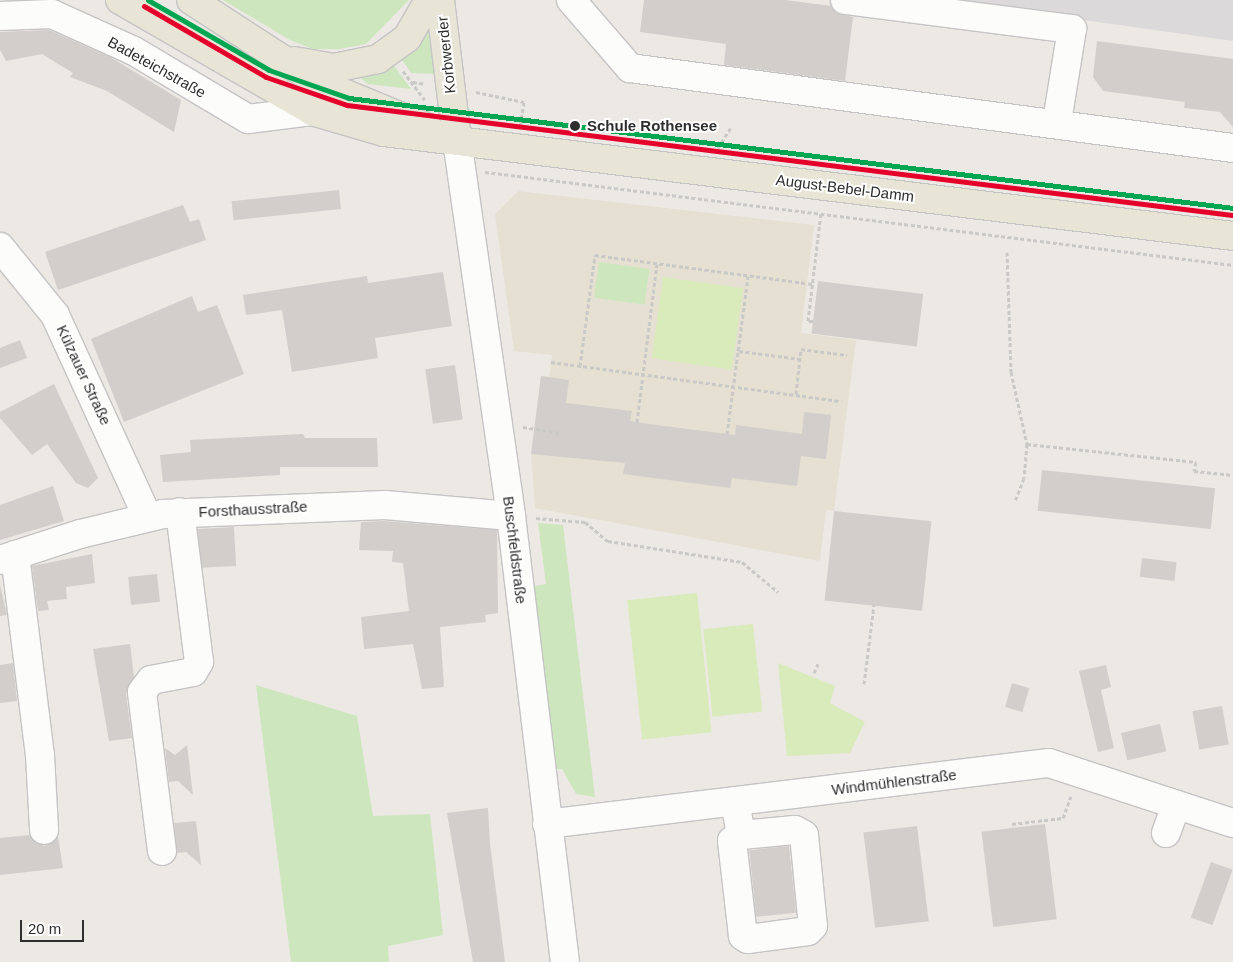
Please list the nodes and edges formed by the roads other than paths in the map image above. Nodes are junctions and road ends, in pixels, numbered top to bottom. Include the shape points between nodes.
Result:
1 (120, 0) edge
2 (191, 0) edge
3 (429, 0) edge
4 (440, 0) edge
5 (571, 0) edge
6 (845, 0) edge
7 (0, 16) edge
8 (264, 51) junction
9 (312, 111) junction
10 (1057, 122) junction
11 (457, 140) junction
12 (1233, 148) edge
13 (1233, 236) edge
14 (0, 247) edge
15 (180, 512) junction
16 (147, 516) junction
17 (512, 516) junction
18 (7, 558) edge
19 (735, 801) junction
20 (1176, 805) junction
21 (1233, 823) edge
22 (547, 824) junction
23 (44, 830) dead end
24 (1166, 833) dead end
25 (740, 835) dead end
26 (162, 851) dead end
27 (565, 962) edge

1 - 9 main road, August-Bebel-Damm
2 - 8 main road, August-Bebel-Damm
3 - 8 main road, Korbwerder via 419,22 400,46 363,65 315,66
4 - 11 main road, Korbwerder
5 - 10 street via 630,68
6 - 10 street via 1072,29
7 - 9 street, Badeteichstraße via 52,14 134,51 248,120
8 - 11 main road, August-Bebel-Damm via 319,83
9 - 11 main road, August-Bebel-Damm via 384,132
10 - 12 street
11 - 13 main road, August-Bebel-Damm
11 - 17 street, Buschfeldstraße
14 - 16 street, Külzauer Straße via 56,315
15 - 16 street, Forsthausstraße
15 - 17 street, Forsthausstraße via 385,505
15 - 26 street via 199,662 192,672 151,680 142,692
16 - 18 street, Forsthausstraße
17 - 22 street, Buschfeldstraße
18 - 23 street via 40,755
19 - 20 street, Windmühlenstraße via 1049,763
19 - 22 street, Windmühlenstraße
19 - 25 street
20 - 21 street, Windmühlenstraße
20 - 24 street
22 - 27 street, Buschfeldstraße

